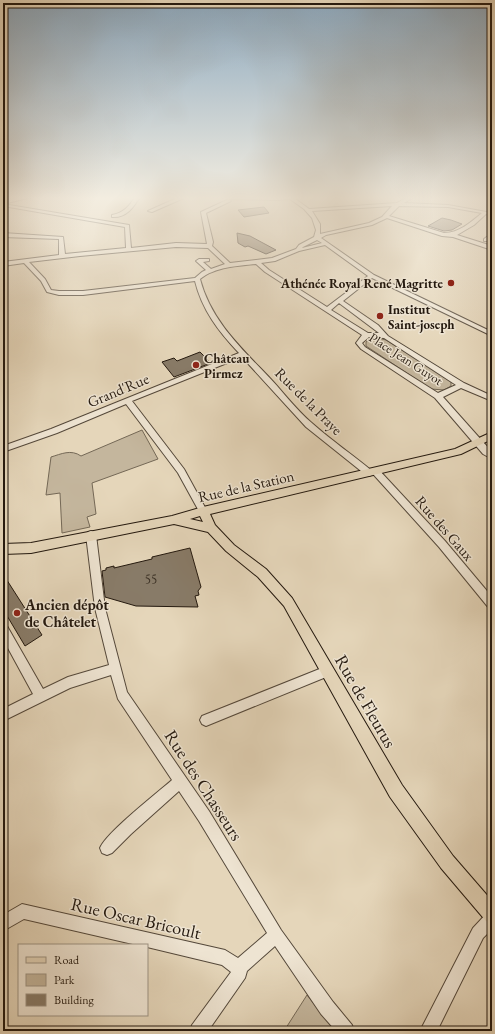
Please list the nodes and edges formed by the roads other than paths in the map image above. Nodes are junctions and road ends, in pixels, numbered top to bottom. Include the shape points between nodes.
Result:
1 (61, 245) edge
2 (129, 245) edge
3 (174, 245) edge
4 (184, 245) edge
5 (302, 245) edge
6 (319, 245) edge
7 (330, 245) edge
8 (208, 246) joint
9 (129, 250) junction
10 (298, 250) junction
11 (62, 256) junction
12 (207, 260) dead end
13 (26, 262) junction
14 (257, 262) junction
15 (3, 264) edge
16 (229, 265) junction
17 (210, 271) junction
18 (372, 276) junction
19 (197, 279) junction
20 (340, 300) junction
21 (328, 309) junction
22 (492, 334) edge
23 (366, 335) junction
24 (386, 337) junction
25 (243, 354) junction
26 (461, 384) junction
27 (438, 396) junction
28 (492, 399) edge
29 (128, 401) junction
30 (492, 434) edge
31 (477, 442) junction
32 (3, 449) edge
33 (492, 456) edge
34 (372, 472) junction
35 (202, 509) junction
36 (172, 520) junction
37 (212, 528) junction
38 (91, 535) junction
39 (3, 549) edge
40 (492, 604) edge
41 (3, 629) edge
42 (115, 668) junction
43 (328, 671) junction
44 (40, 695) junction
45 (3, 715) edge
46 (206, 720) dead end
47 (181, 781) junction
48 (107, 848) dead end
49 (492, 915) edge
50 (492, 918) edge
51 (3, 924) edge
52 (276, 935) junction
53 (239, 968) junction
54 (198, 1031) edge
55 (346, 1031) edge
56 (428, 1031) edge

1 - 11 street
2 - 9 street
3 - 9 street
4 - 8 street
5 - 10 street
6 - 10 street
7 - 18 street
8 - 16 street
9 - 11 street
10 - 14 street via 273,260
11 - 13 street
12 - 17 street via 199,262
13 - 15 street
13 - 19 street via 49,290 59,293 83,293
14 - 16 street
14 - 21 street
16 - 17 street
17 - 19 street
18 - 20 street
18 - 22 street
19 - 25 street, Rue de la Praye via 205,303
20 - 21 street
20 - 24 street via 347,308 378,327
21 - 23 street
23 - 24 street, Place Jean Guyot
23 - 27 street, Place Jean Guyot via 361,339 360,346
24 - 26 street, Place Jean Guyot
25 - 29 street, Grand'Rue
25 - 34 street, Rue de la Praye via 309,425
26 - 27 street, Place Jean Guyot
26 - 28 street
27 - 31 street
29 - 32 street, Grand'Rue
29 - 35 street via 181,471
30 - 31 main road, Rue de la Station
31 - 33 street
31 - 34 main road, Rue de la Station via 458,452
34 - 35 main road, Rue de la Station
34 - 40 street, Rue des Gaux via 442,544
35 - 36 main road, Rue de la Station
35 - 37 main road, Rue de Fleurus
36 - 37 main road
36 - 38 main road, Rue de la Station
37 - 43 main road, Rue de Fleurus via 230,548 262,573 288,602
38 - 39 main road, Rue de la Station via 31,548
38 - 42 street, Rue des Chasseurs via 100,608
41 - 44 street
42 - 44 street
42 - 47 street, Rue des Chasseurs via 122,695
43 - 46 street
43 - 49 main road, Rue de Fleurus via 396,791 447,862
44 - 45 street
47 - 48 street
47 - 52 street, Rue des Chasseurs
50 - 56 street via 478,933
51 - 53 street, Rue Oscar Bricoult via 22,911 225,958
52 - 53 street
52 - 55 street, Rue des Chasseurs
53 - 54 street via 240,973

